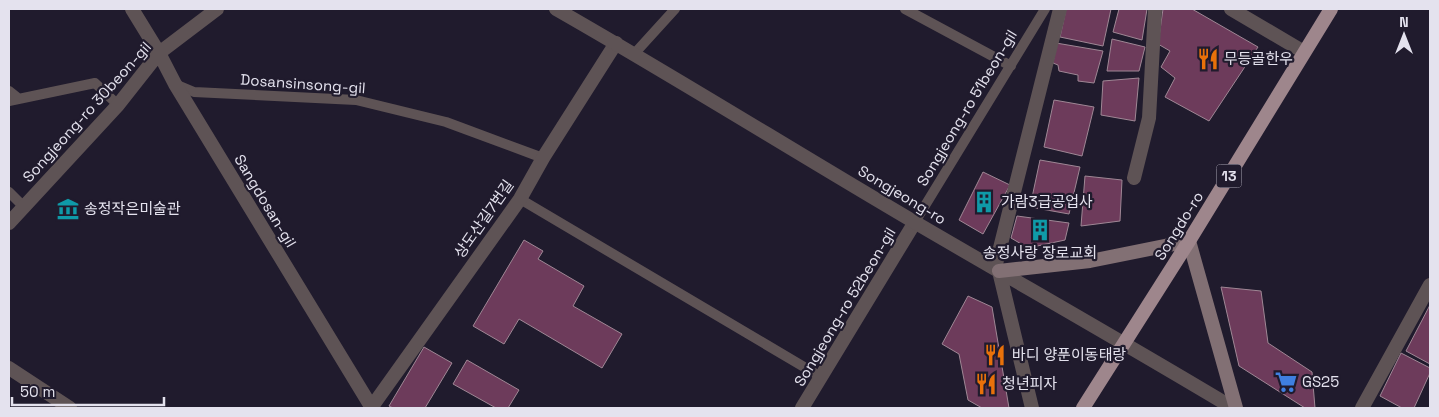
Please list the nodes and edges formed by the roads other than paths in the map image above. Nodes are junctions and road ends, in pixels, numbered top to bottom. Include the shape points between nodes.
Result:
1 (132, 9) edge
2 (217, 9) edge
3 (556, 9) edge
4 (675, 9) edge
5 (905, 9) edge
6 (1044, 9) edge
7 (1060, 9) edge
8 (1155, 9) edge
9 (1231, 9) edge
10 (1330, 9) edge
11 (616, 43) junction
12 (1304, 52) junction
13 (159, 53) junction
14 (635, 53) junction
15 (1011, 66) junction
16 (175, 84) junction
17 (9, 91) edge
18 (14, 100) edge
19 (118, 105) junction
20 (543, 158) junction
21 (1134, 178) dead end
22 (9, 192) edge
23 (520, 199) junction
24 (24, 207) junction
25 (915, 222) junction
26 (9, 223) edge
27 (1189, 241) junction
28 (997, 270) junction
29 (1430, 285) edge
30 (1125, 342) junction
31 (9, 368) edge
32 (822, 377) junction
33 (70, 408) edge
34 (371, 408) edge
35 (802, 408) edge
36 (1032, 408) edge
37 (1083, 408) edge
38 (1235, 408) edge
39 (1362, 408) edge

1 - 13 street, Sangdosan-gil
2 - 13 street, Songjeong-ro 30beon-gil
3 - 11 street, Songjeong-ro
4 - 14 lane
5 - 15 lane
6 - 15 lane, Songjeong-ro 51beon-gil
7 - 28 street
8 - 21 street via 1149,118
9 - 12 street
10 - 12 main road, Songdo-ro / 13
11 - 14 street, Songjeong-ro
11 - 20 street, 상도산길7번길
12 - 27 main road, Songdo-ro / 13
13 - 16 street, Sangdosan-gil
13 - 19 street, Songjeong-ro 30beon-gil
14 - 25 street, Songjeong-ro
15 - 25 lane, Songjeong-ro 51beon-gil
16 - 20 lane, Dosansinsong-gil via 194,92 356,100 446,122
16 - 34 street, Sangdosan-gil
17 - 18 lane
18 - 19 lane via 95,83
19 - 24 street, Songjeong-ro 30beon-gil
20 - 23 street, 상도산길7번길
22 - 24 lane
23 - 32 lane
23 - 34 street, 상도산길7번길
24 - 26 street, Songjeong-ro 30beon-gil
25 - 28 street, Songjeong-ro
25 - 32 street, Songjeong-ro 52beon-gil
27 - 28 main road via 1090,261
27 - 30 main road, Songdo-ro / 13
27 - 38 main road
28 - 30 street, Songjeong-ro
28 - 36 street
29 - 39 street
30 - 37 main road, Songdo-ro / 13
30 - 38 street, Songjeong-ro
31 - 33 street
32 - 35 street, Songjeong-ro 52beon-gil

